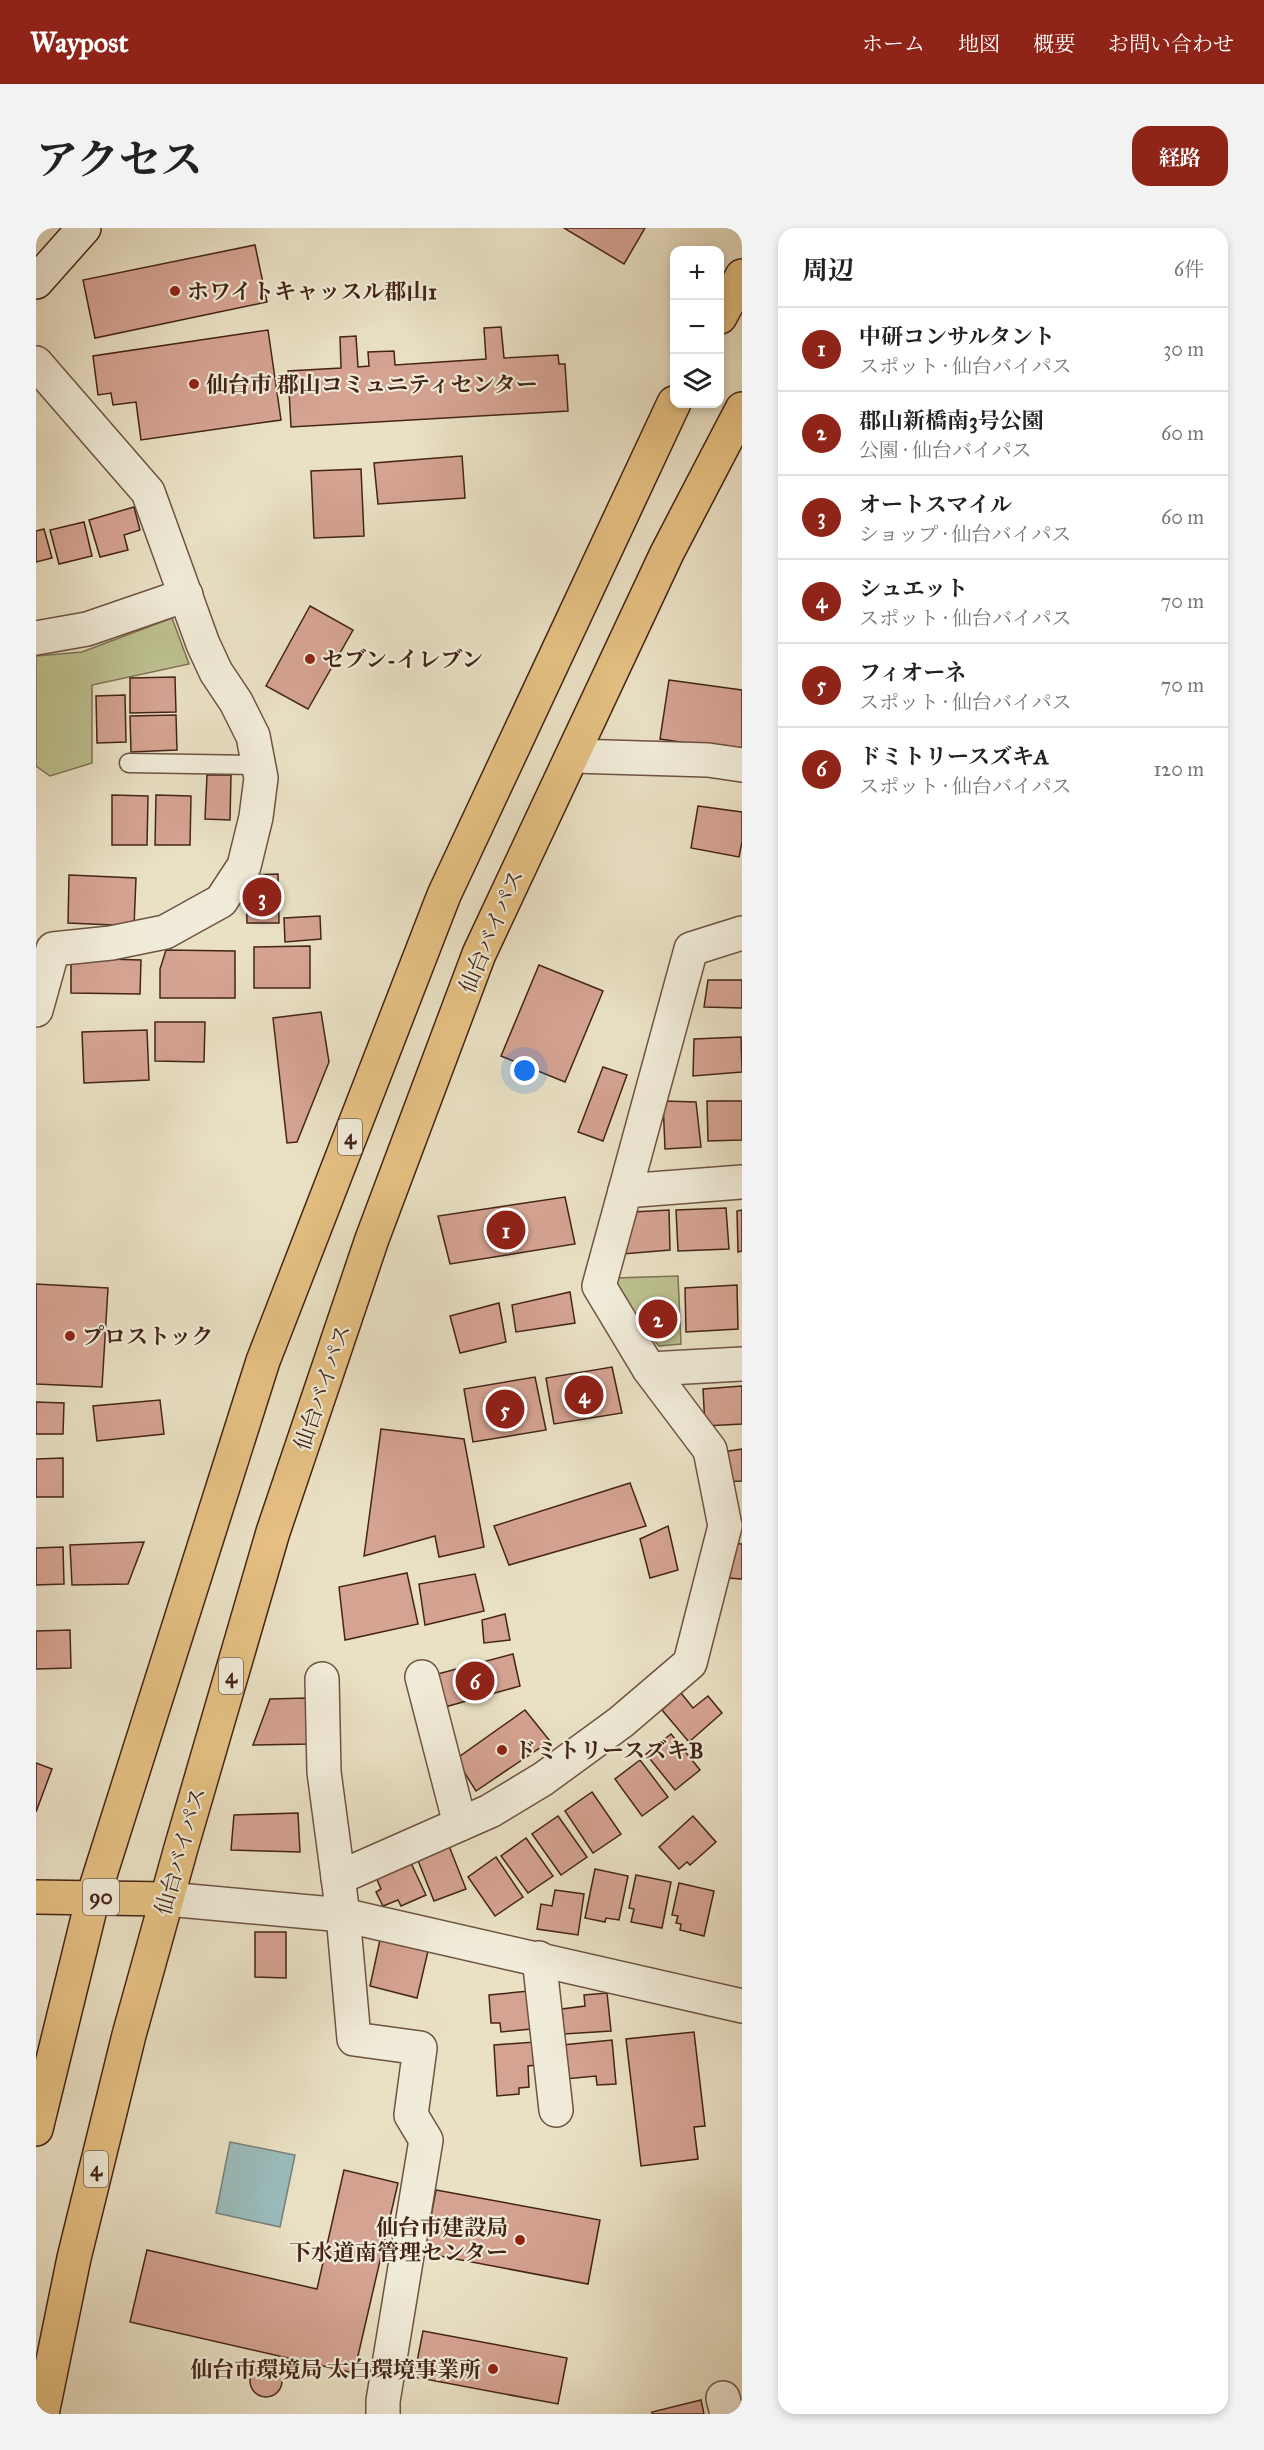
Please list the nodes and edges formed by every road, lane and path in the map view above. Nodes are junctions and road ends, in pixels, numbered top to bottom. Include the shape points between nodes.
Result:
1 (84, 228) edge
2 (742, 276) edge
3 (36, 282) edge
4 (724, 310) edge
5 (36, 363) edge
6 (673, 408) edge
7 (742, 409) edge
8 (186, 595) junction
9 (36, 638) edge
10 (573, 756) junction
11 (129, 763) dead end
12 (259, 765) junction
13 (742, 765) edge
14 (742, 933) edge
15 (44, 948) edge
16 (36, 1010) edge
17 (742, 1182) edge
18 (625, 1191) junction
19 (742, 1364) edge
20 (649, 1369) junction
21 (422, 1677) dead end
22 (322, 1679) dead end
23 (460, 1824) junction
24 (338, 1878) junction
25 (36, 1897) edge
26 (93, 1897) junction
27 (167, 1899) junction
28 (343, 1915) junction
29 (538, 1958) junction
30 (742, 2006) edge
31 (556, 2110) dead end
32 (36, 2129) edge
33 (42, 2414) edge
34 (383, 2414) edge

1 - 3 street
2 - 4 main road
5 - 8 street via 148,492
6 - 26 main road, 4 via 435,918 263,1361
7 - 10 main road, 仙台バイパス / 4 via 667,553
8 - 9 street via 87,629
8 - 12 street via 216,672 253,736
10 - 13 street via 708,760
10 - 27 main road, 仙台バイパス / 4 via 479,954 372,1239 273,1532
11 - 12 lane
12 - 15 street via 260,788 244,866 221,901 165,932 111,944
14 - 18 street via 691,949
15 - 16 street
17 - 18 street
18 - 20 street via 599,1286
19 - 20 street
20 - 23 street via 710,1450 725,1526 690,1663 621,1722 543,1779
21 - 23 street
22 - 24 street via 324,1772
23 - 24 street
24 - 28 street
25 - 26 main road, 90
26 - 27 main road, 90
26 - 32 main road, 4
27 - 28 street
27 - 33 main road, 仙台バイパス / 4 via 74,2258
28 - 29 street
28 - 34 street via 354,2039 420,2048 411,2115 426,2140
29 - 30 street
29 - 31 street

